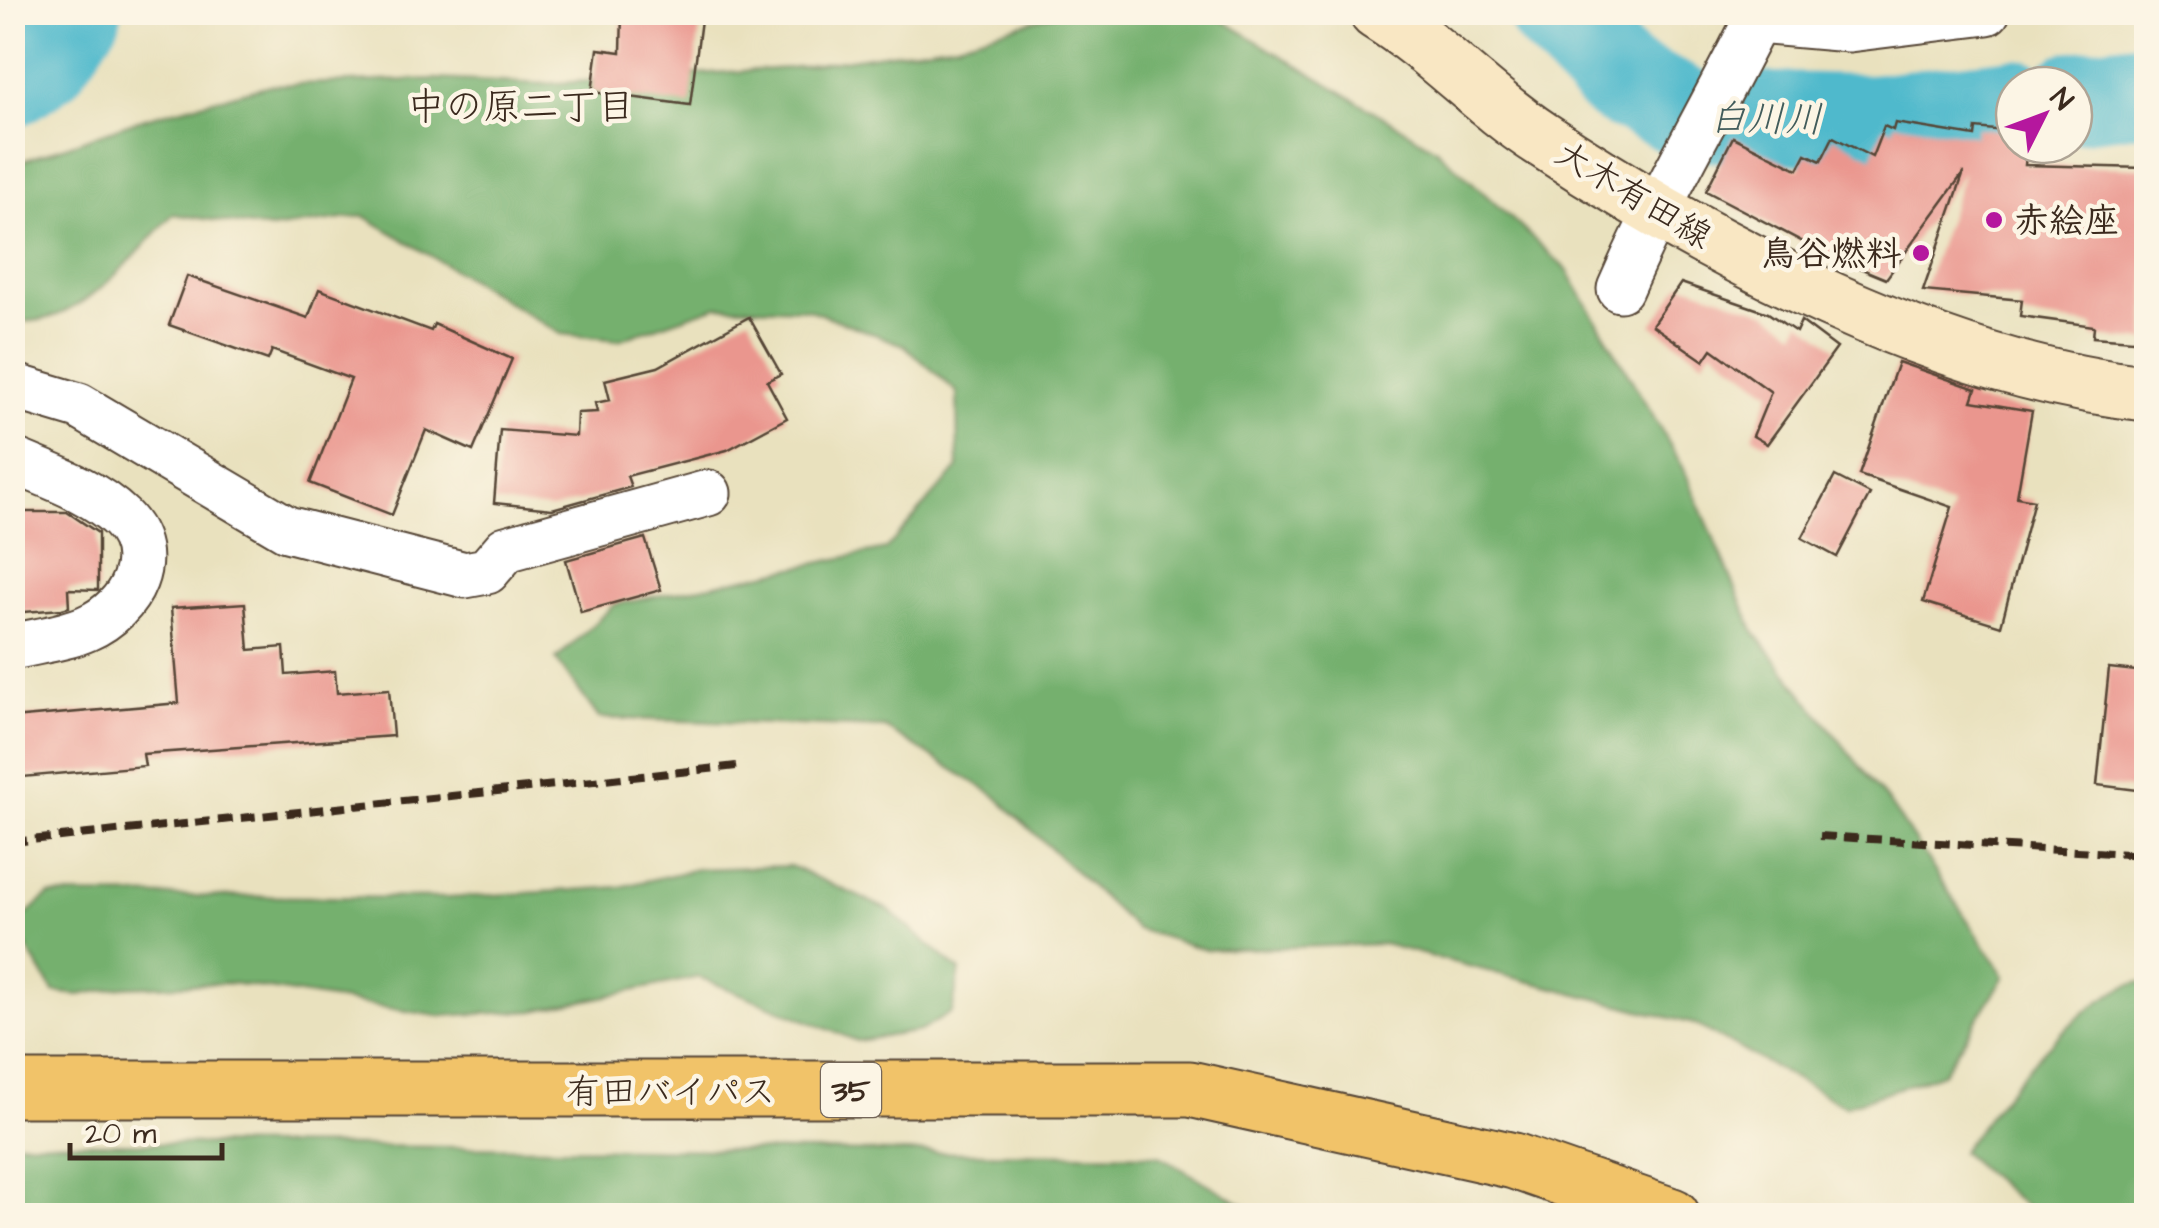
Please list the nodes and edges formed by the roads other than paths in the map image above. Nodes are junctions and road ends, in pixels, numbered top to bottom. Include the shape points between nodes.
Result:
1 (1378, 12) edge
2 (1986, 12) edge
3 (1753, 17) edge
4 (1668, 188) junction
5 (1620, 289) dead end
6 (12, 386) edge
7 (2146, 393) edge
8 (12, 460) edge
9 (708, 493) dead end
10 (12, 646) edge
11 (12, 1089) edge
12 (1672, 1216) edge

1 - 4 main road, 大木有田線 via 1537,136
2 - 3 street via 1850,30
3 - 4 street
4 - 5 street
4 - 7 main road, 大木有田線 via 1767,271 1942,344
6 - 9 street via 78,406 287,530 465,576 487,571 506,550
8 - 10 street via 70,483 119,516 136,536 141,563 136,581 109,616 84,630
11 - 12 highway, 有田バイパス / 35 via 1190,1090 1514,1161

